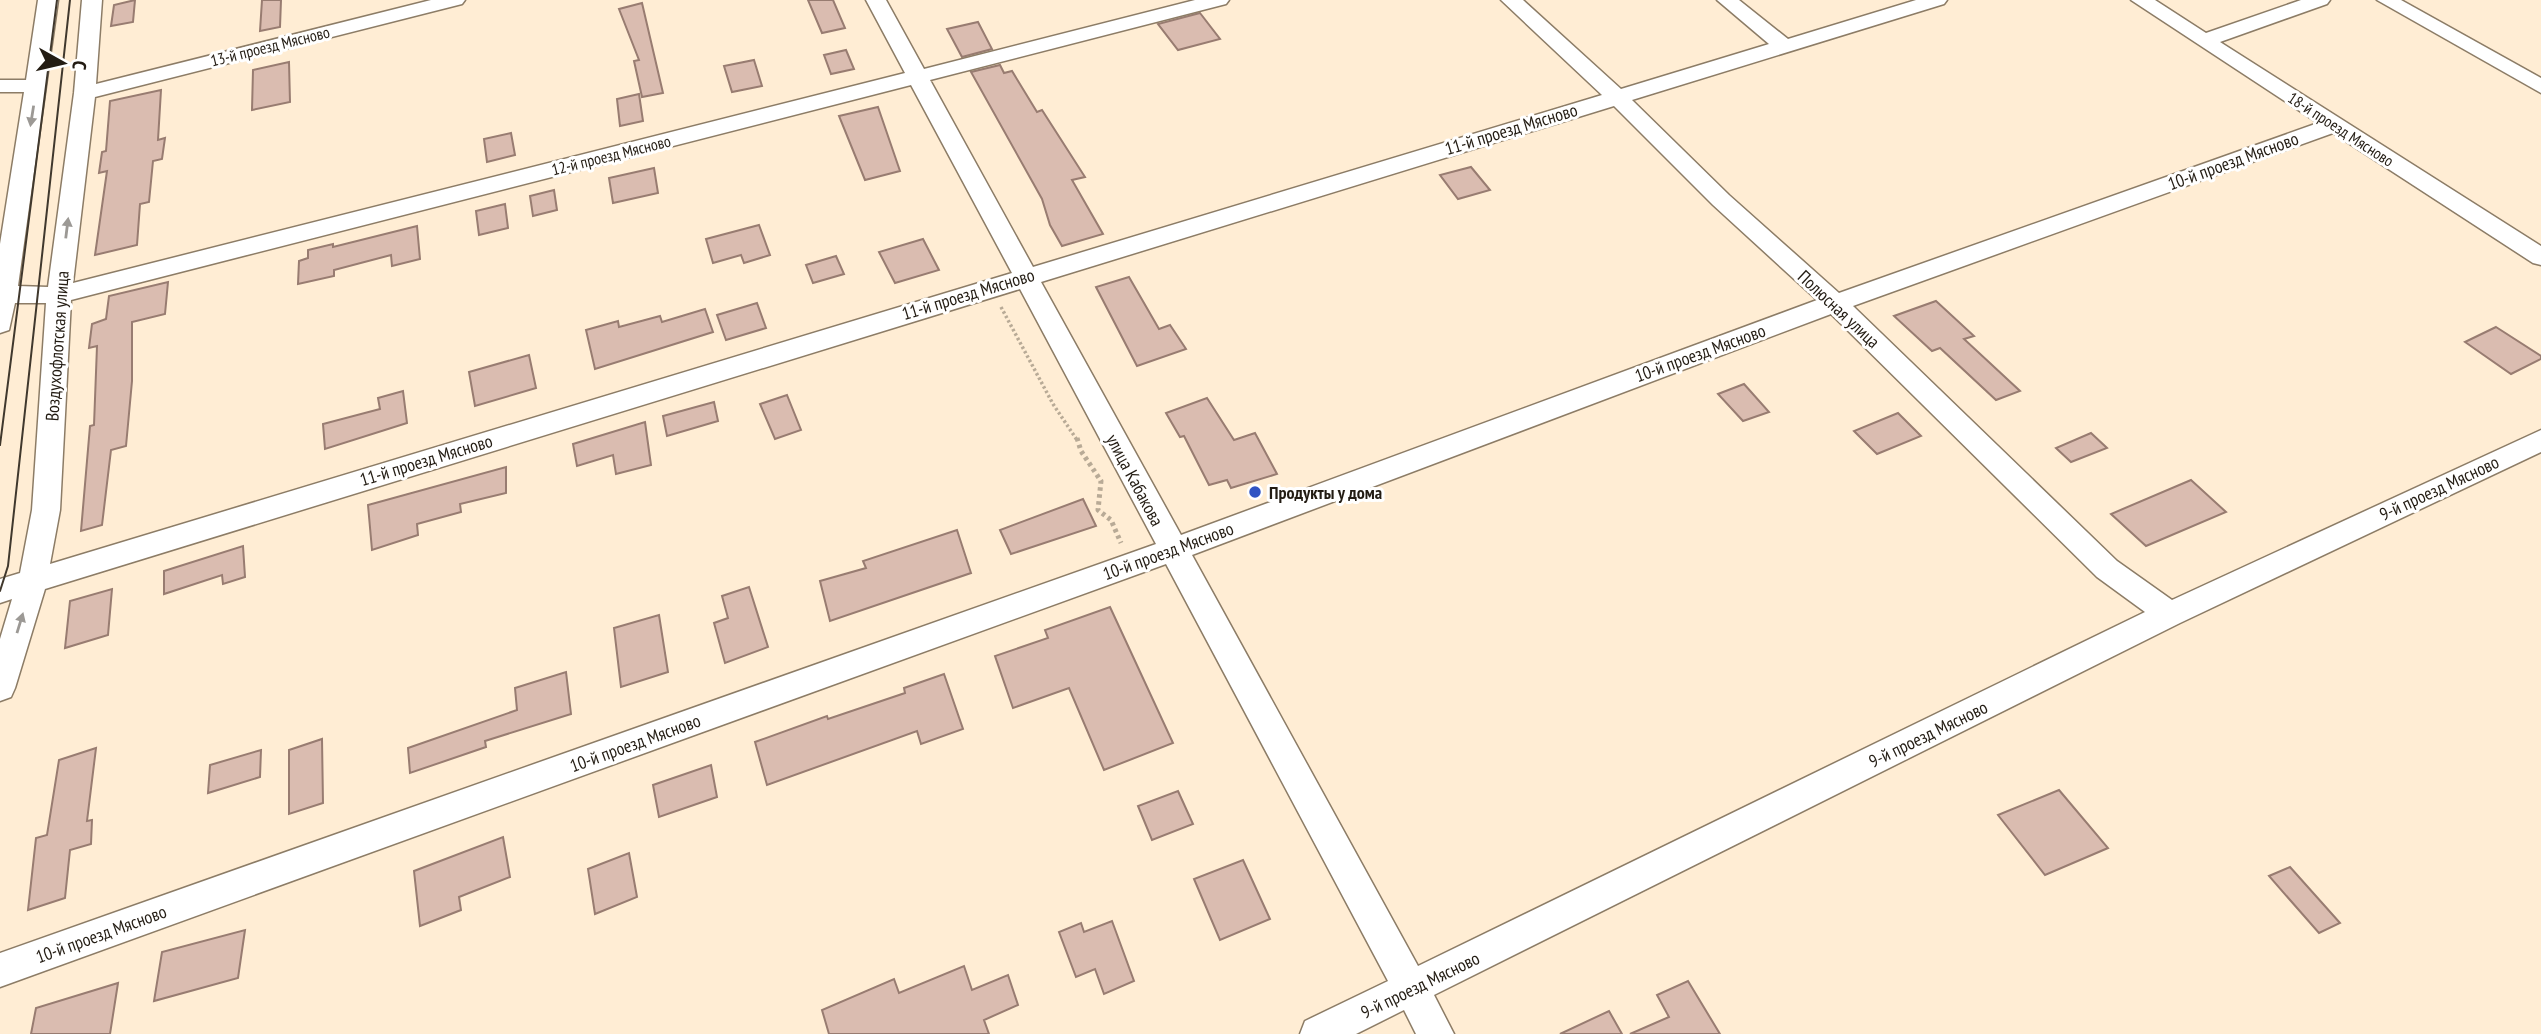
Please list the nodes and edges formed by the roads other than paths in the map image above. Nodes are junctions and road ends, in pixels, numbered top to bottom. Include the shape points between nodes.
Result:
1 (48, 0) edge
2 (92, 0) edge
3 (455, 0) edge
4 (876, 0) edge
5 (1219, 0) edge
6 (1511, 0) edge
7 (1727, 0) edge
8 (2141, 0) edge
9 (2320, 0) edge
10 (2387, 0) edge
11 (1925, 1) edge
12 (2205, 40) junction
13 (1785, 47) junction
14 (916, 78) junction
15 (0, 86) edge
16 (37, 86) junction
17 (2541, 87) edge
18 (85, 93) junction
19 (1617, 97) junction
20 (2334, 125) junction
21 (2541, 257) edge
22 (1027, 276) junction
23 (2, 294) edge
24 (59, 295) junction
25 (1835, 303) junction
26 (0, 324) edge
27 (2541, 440) edge
28 (1172, 550) junction
29 (33, 579) junction
30 (0, 591) edge
31 (2170, 614) junction
32 (0, 688) edge
33 (0, 970) edge
34 (1412, 990) junction
35 (1318, 1034) edge
36 (1436, 1034) edge

1 - 16 street
2 - 18 street, Воздухофлотская улица
3 - 18 street, 13-й проезд Мясново
4 - 14 street, улица Кабакова
5 - 14 street, 12-й проезд Мясново
6 - 19 street, Полюсная улица
7 - 13 street
8 - 12 street, 18-й проезд Мясново
9 - 12 street
10 - 17 street
11 - 13 street, 11-й проезд Мясново
12 - 20 street, 18-й проезд Мясново
13 - 19 street, 11-й проезд Мясново
14 - 22 street, улица Кабакова
14 - 24 street, 12-й проезд Мясново
15 - 16 street
16 -> 23 street
24 -> 18 street, Воздухофлотская улица
19 - 22 street, 11-й проезд Мясново
19 - 25 street, Полюсная улица
20 - 21 street, 18-й проезд Мясново
20 - 25 street, 10-й проезд Мясново
22 - 28 street, улица Кабакова
22 - 29 street, 11-й проезд Мясново
23 - 24 street, 12-й проезд Мясново
23 - 26 street
24 - 29 street, Воздухофлотская улица via 46,510
25 - 28 street, 10-й проезд Мясново
25 - 31 street, Полюсная улица via 2107,569
27 - 31 street, 9-й проезд Мясново
28 - 33 street, 10-й проезд Мясново
28 - 34 street, улица Кабакова
29 - 30 street, 11-й проезд Мясново
32 -> 29 street, Воздухофлотская улица
31 - 34 street, 9-й проезд Мясново
34 - 35 street, 9-й проезд Мясново
34 - 36 street, улица Кабакова

